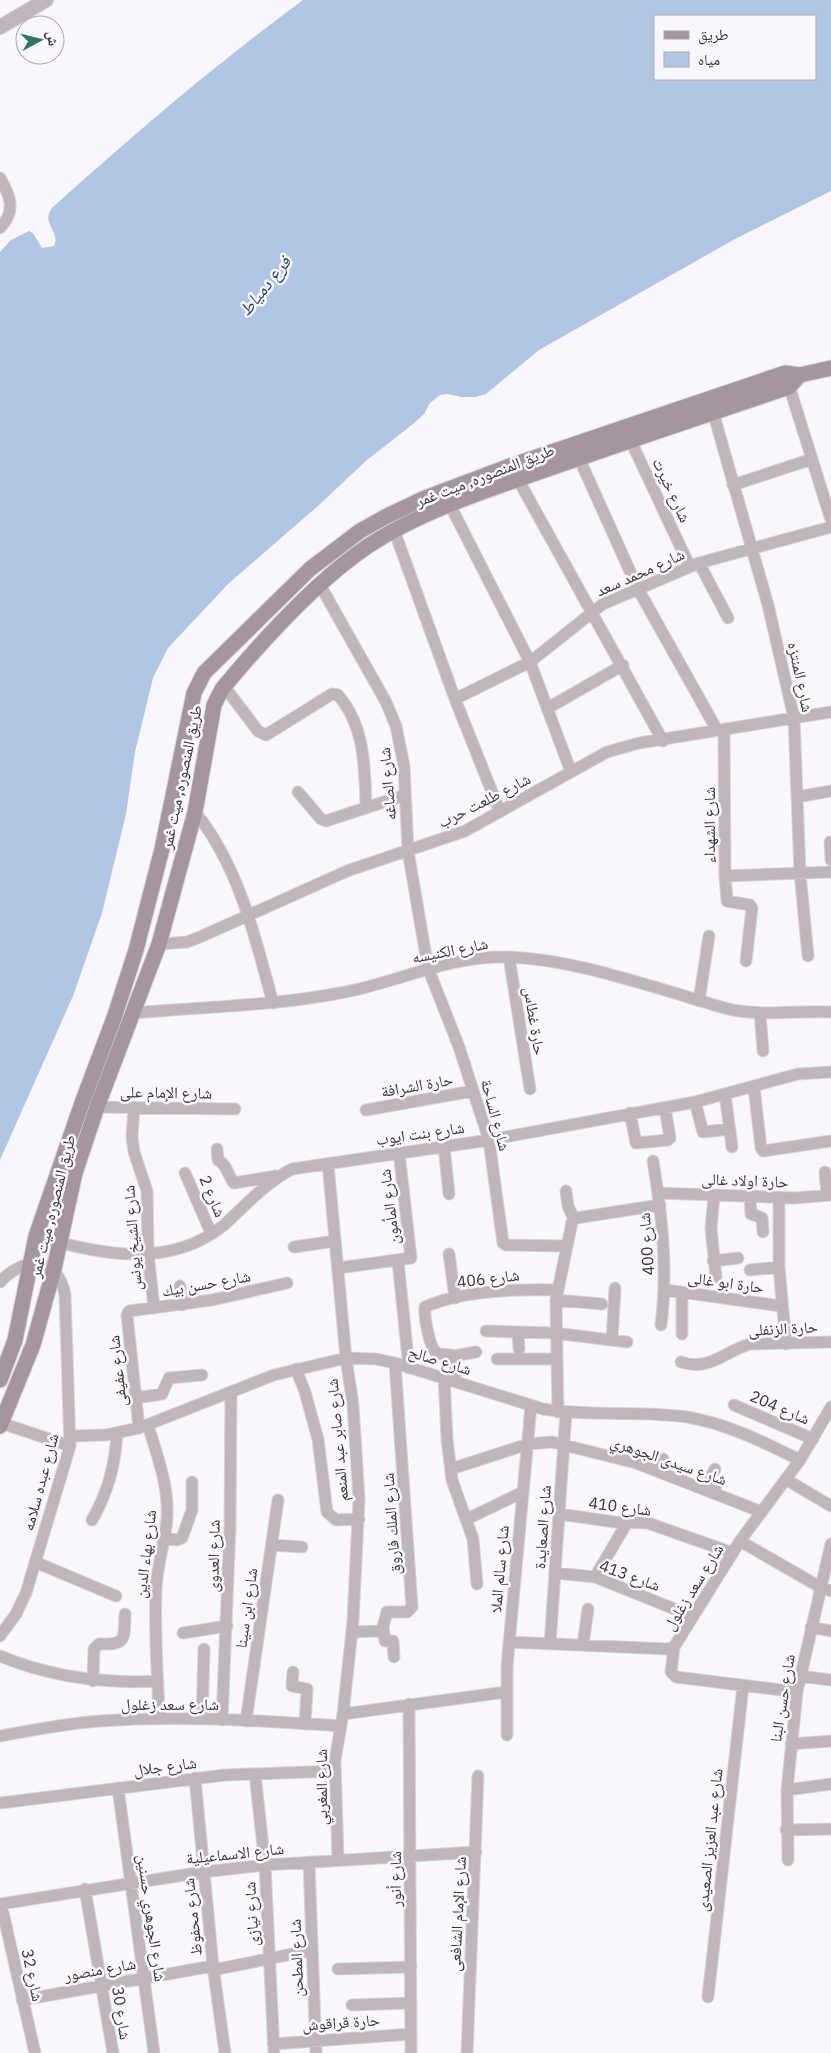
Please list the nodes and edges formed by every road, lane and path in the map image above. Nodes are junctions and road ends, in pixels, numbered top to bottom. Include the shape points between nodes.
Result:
1 (46, 0) edge
2 (0, 27) edge
3 (0, 178) edge
4 (0, 228) edge
5 (829, 365) edge
6 (787, 380) junction
7 (712, 412) junction
8 (628, 433) junction
9 (578, 458) junction
10 (812, 459) junction
11 (510, 466) junction
12 (518, 480) junction
13 (733, 485) junction
14 (450, 505) junction
15 (831, 520) edge
16 (831, 527) edge
17 (394, 530) junction
18 (751, 549) junction
19 (694, 565) junction
20 (320, 585) junction
21 (638, 589) junction
22 (592, 612) junction
23 (728, 618) dead end
24 (530, 662) junction
25 (623, 665) junction
26 (224, 686) junction
27 (455, 699) junction
28 (548, 708) junction
29 (831, 712) edge
30 (794, 718) junction
31 (721, 730) junction
32 (663, 741) junction
33 (571, 772) junction
34 (831, 791) edge
35 (298, 792) dead end
36 (405, 795) junction
37 (797, 797) junction
38 (366, 808) junction
39 (194, 812) junction
40 (500, 812) junction
41 (830, 842) edge
42 (408, 851) junction
43 (831, 860) edge
44 (831, 872) edge
45 (800, 873) junction
46 (725, 876) junction
47 (249, 916) junction
48 (710, 936) dead end
49 (159, 944) junction
50 (808, 956) dead end
51 (509, 957) junction
52 (746, 961) dead end
53 (428, 968) junction
54 (699, 1001) junction
55 (273, 1002) junction
56 (831, 1012) edge
57 (133, 1013) junction
58 (760, 1013) junction
59 (763, 1051) dead end
60 (831, 1072) edge
61 (754, 1087) junction
62 (530, 1089) dead end
63 (473, 1091) junction
64 (725, 1094) junction
65 (695, 1102) junction
66 (97, 1107) junction
67 (134, 1107) junction
68 (665, 1108) junction
69 (235, 1109) dead end
70 (366, 1110) dead end
71 (630, 1113) junction
72 (730, 1129) junction
73 (489, 1140) junction
74 (831, 1141) edge
75 (444, 1146) junction
76 (732, 1147) dead end
77 (217, 1149) dead end
78 (399, 1152) junction
79 (653, 1162) dead end
80 (328, 1164) junction
81 (825, 1172) dead end
82 (185, 1173) dead end
83 (278, 1176) junction
84 (566, 1191) dead end
85 (658, 1193) junction
86 (449, 1194) dead end
87 (829, 1195) edge
88 (714, 1196) junction
89 (750, 1197) junction
90 (779, 1198) junction
91 (660, 1206) junction
92 (574, 1219) junction
93 (763, 1232) dead end
94 (211, 1233) junction
95 (36, 1236) junction
96 (335, 1241) junction
97 (58, 1243) junction
98 (566, 1246) junction
99 (294, 1247) dead end
100 (148, 1253) junction
101 (449, 1254) dead end
102 (738, 1258) dead end
103 (398, 1261) junction
104 (714, 1261) junction
105 (29, 1264) junction
106 (779, 1267) junction
107 (338, 1268) junction
108 (54, 1269) junction
109 (750, 1270) dead end
110 (716, 1277) dead end
111 (0, 1282) edge
112 (287, 1283) dead end
113 (180, 1286) dead end
114 (615, 1288) dead end
115 (666, 1290) junction
116 (682, 1292) junction
117 (556, 1295) junction
118 (455, 1298) junction
119 (602, 1304) dead end
120 (182, 1305) junction
121 (781, 1306) junction
122 (154, 1308) junction
123 (129, 1311) joint
124 (661, 1325) dead end
125 (486, 1331) dead end
126 (518, 1332) junction
127 (555, 1334) junction
128 (682, 1334) dead end
129 (612, 1340) junction
130 (627, 1342) dead end
131 (831, 1342) edge
132 (786, 1344) junction
133 (519, 1349) dead end
134 (476, 1352) dead end
135 (453, 1356) junction
136 (346, 1358) junction
137 (497, 1359) dead end
138 (556, 1359) junction
139 (682, 1362) dead end
140 (395, 1363) junction
141 (409, 1368) junction
142 (296, 1369) junction
143 (202, 1375) dead end
144 (444, 1377) junction
145 (0, 1380) edge
146 (455, 1381) junction
147 (231, 1392) junction
148 (136, 1398) junction
149 (761, 1403) dead end
150 (734, 1405) dead end
151 (530, 1406) junction
152 (831, 1407) edge
153 (562, 1412) junction
154 (755, 1414) junction
155 (1, 1424) edge
156 (143, 1427) junction
157 (117, 1433) junction
158 (813, 1439) junction
159 (70, 1441) junction
160 (528, 1444) junction
161 (564, 1444) junction
162 (663, 1459) dead end
163 (800, 1460) junction
164 (715, 1468) dead end
165 (451, 1469) junction
166 (659, 1471) junction
167 (787, 1480) junction
168 (192, 1482) dead end
169 (713, 1491) junction
170 (523, 1492) junction
171 (278, 1500) dead end
172 (831, 1506) edge
173 (762, 1512) junction
174 (559, 1514) junction
175 (359, 1519) junction
176 (467, 1519) junction
177 (92, 1520) dead end
178 (628, 1521) junction
179 (163, 1538) junction
180 (740, 1541) junction
181 (831, 1544) edge
182 (272, 1545) junction
183 (302, 1547) dead end
184 (733, 1553) junction
185 (35, 1562) junction
186 (555, 1573) junction
187 (596, 1577) junction
188 (477, 1584) dead end
189 (826, 1589) edge
190 (116, 1596) dead end
191 (588, 1609) dead end
192 (125, 1614) dead end
193 (692, 1616) junction
194 (227, 1626) junction
195 (811, 1626) junction
196 (383, 1627) junction
197 (352, 1632) junction
198 (831, 1632) edge
199 (184, 1633) dead end
200 (0, 1636) edge
201 (509, 1642) junction
202 (550, 1644) junction
203 (583, 1645) junction
204 (674, 1647) junction
205 (204, 1649) dead end
206 (0, 1656) edge
207 (394, 1657) dead end
208 (292, 1672) dead end
209 (800, 1676) junction
210 (831, 1680) edge
211 (93, 1681) junction
212 (158, 1681) junction
213 (743, 1686) junction
214 (506, 1692) junction
215 (797, 1692) junction
216 (409, 1704) junction
217 (344, 1714) junction
218 (160, 1719) junction
219 (202, 1719) junction
220 (222, 1720) junction
221 (246, 1721) junction
222 (305, 1724) junction
223 (341, 1726) junction
224 (507, 1735) dead end
225 (0, 1736) edge
226 (831, 1741) edge
227 (791, 1744) junction
228 (335, 1771) junction
229 (255, 1774) junction
230 (478, 1776) dead end
231 (196, 1778) junction
232 (831, 1784) edge
233 (118, 1788) junction
234 (787, 1790) junction
235 (0, 1803) edge
236 (831, 1829) edge
237 (786, 1830) junction
238 (476, 1852) junction
239 (411, 1856) junction
240 (338, 1860) junction
241 (788, 1860) dead end
242 (309, 1862) junction
243 (265, 1865) junction
244 (203, 1872) junction
245 (130, 1882) junction
246 (85, 1889) junction
247 (1, 1904) edge
248 (312, 1950) junction
249 (269, 1958) junction
250 (411, 1967) junction
251 (213, 1968) junction
252 (338, 1969) dead end
253 (143, 1978) junction
254 (101, 1985) junction
255 (708, 1997) dead end
256 (22, 2000) junction
257 (411, 2003) junction
258 (352, 2005) dead end
259 (411, 2034) junction
260 (315, 2041) junction
261 (274, 2048) edge
262 (35, 2053) edge
263 (113, 2053) edge
264 (154, 2053) edge
265 (226, 2053) edge
266 (316, 2053) edge
267 (411, 2053) edge
268 (467, 2053) edge

1 - 2 street
3 - 4 street via 12,206
5 - 6 main road, طريق المنصوره, ميت غمر
6 - 7 main road, طريق المنصوره, ميت غمر
6 - 8 main road, طريق المنصوره, ميت غمر
6 - 10 street
7 - 8 main road, طريق المنصوره, ميت غمر
7 - 13 street, شارع المنتزه
8 - 9 main road, طريق المنصوره, ميت غمر
8 - 11 main road, طريق المنصوره, ميت غمر
8 - 19 street, شارع خيرت
9 - 12 main road, طريق المنصوره, ميت غمر
9 - 21 street
10 - 13 street
10 - 15 street
11 - 12 street
11 - 95 main road, طريق المنصوره, ميت غمر via 405,506 353,536 310,569 204,673 194,693 162,849 136,950
12 - 14 main road, طريق المنصوره, ميت غمر
12 - 22 street
13 - 18 street, شارع المنتزه
14 - 17 main road, طريق المنصوره, ميت غمر
14 - 24 street
16 - 18 street, شارع محمد سعد
17 - 20 main road, طريق المنصوره, ميت غمر via 368,546
17 - 27 street
18 - 19 street, شارع محمد سعد
18 - 30 street, شارع المنتزه via 768,605
19 - 21 street, شارع محمد سعد
19 - 23 street, شارع خيرت
20 - 26 main road, طريق المنصوره, ميت غمر
20 - 36 street, شارع الصاغه via 386,702 396,726 404,766
21 - 22 street, شارع محمد سعد via 602,604
21 - 31 street
22 - 24 street, شارع محمد سعد
22 - 25 street
24 - 27 street, شارع محمد سعد
24 - 28 street
25 - 28 street
25 - 32 street
26 - 38 street via 263,734 271,733 332,694 338,695 361,740 366,771
26 - 39 main road, طريق المنصوره, ميت غمر via 209,723
27 - 40 street
28 - 33 street
29 - 30 street, شارع طلعت حرب
30 - 31 street, شارع طلعت حرب
30 - 37 street, شارع المنتزه
31 - 32 street, شارع طلعت حرب
31 - 46 street, شارع الشهداء
32 - 33 street, شارع طلعت حرب via 607,752
33 - 40 street, شارع طلعت حرب
34 - 37 street
35 - 38 street via 326,821
36 - 38 street
36 - 42 street, شارع الصاغه
37 - 45 street, شارع المنتزه
39 - 47 street via 219,847
39 - 49 main road, طريق المنصوره, ميت غمر
40 - 42 street, شارع طلعت حرب via 465,831
41 - 43 street
42 - 47 street, شارع طلعت حرب via 348,871
42 - 53 street, شارع الصاغه
44 - 45 street, شارع الشهداء
45 - 46 street, شارع الشهداء
45 - 50 street, شارع المنتزه
46 - 52 street via 727,901 752,908
47 - 49 street, شارع طلعت حرب via 187,942
47 - 55 street
48 - 54 street
49 - 57 main road, طريق المنصوره, ميت غمر
51 - 53 street, شارع الكنيسه via 481,958
51 - 54 street, شارع الكنيسه via 585,969
51 - 62 street, حارة غطاس
53 - 55 street, شارع الكنيسه via 374,986
53 - 63 street, شارع الساحة
54 - 58 street, شارع الكنيسه
55 - 57 street, شارع الكنيسه
56 - 58 street, شارع الكنيسه
57 - 66 main road, طريق المنصوره, ميت غمر
58 - 59 street
60 - 61 street, شارع بنت ايوب via 798,1074
61 - 64 street, شارع بنت ايوب
61 - 74 street via 761,1148 764,1151
63 - 70 street, حارة الشرافة
63 - 73 street, شارع الساحة
64 - 65 street, شارع بنت ايوب
64 - 72 street
65 - 68 street, شارع بنت ايوب
65 - 72 street via 703,1132
66 - 67 street, شارع الإمام على
66 - 97 main road, طريق المنصوره, ميت غمر via 75,1173
67 - 69 street, شارع الإمام على
67 - 100 street, شارع الشيخ يونس via 134,1152 147,1191
68 - 71 street, شارع بنت ايوب
68 - 71 street via 670,1139 658,1142 636,1143
71 - 73 street, شارع بنت ايوب
72 - 76 street
73 - 75 street, شارع بنت ايوب
73 - 98 street, شارع الساحة via 504,1243
75 - 78 street, شارع بنت ايوب
75 - 86 street
77 - 83 street via 218,1160 230,1172 234,1183
78 - 80 street, شارع بنت ايوب
78 - 103 street, شارع المأمون via 411,1258
79 - 85 street, شارع 400
80 - 83 street, شارع بنت ايوب via 292,1169
80 - 96 street, شارع صابر عبد المنعم
81 - 87 street
82 - 94 street, شارع 2
83 - 94 street, شارع بنت ايوب
84 - 92 street
85 - 88 street, حارة اولاد غالى
85 - 91 street, شارع 400
87 - 90 street, حارة اولاد غالى
88 - 89 street, حارة اولاد غالى
88 - 104 street via 711,1228
89 - 90 street, حارة اولاد غالى
89 - 93 street via 751,1214 762,1218
90 - 106 street
91 - 92 street
91 - 115 street, شارع 400
92 - 98 street
94 - 100 street, شارع بنت ايوب via 198,1241
95 - 97 street, شارع بنت ايوب
95 - 105 main road, طريق المنصوره, ميت غمر
96 - 99 street
96 - 107 street, شارع صابر عبد المنعم
97 - 100 street, شارع بنت ايوب via 103,1253
97 - 108 main road, طريق المنصوره, ميت غمر
98 - 117 street
100 - 122 street, شارع الشيخ يونس
101 - 118 street
102 - 104 street
103 - 107 street
103 - 141 street
104 - 110 street
105 - 108 street
105 - 111 street via 14,1268
105 - 145 main road, طريق المنصوره, ميت غمر via 15,1340
106 - 109 street
106 - 121 street
107 - 136 street, شارع صابر عبد المنعم
108 - 155 main road, طريق المنصوره, ميت غمر via 32,1345
108 - 159 street, شارع عبده سلامه via 65,1295
112 - 120 street, شارع حسن بيك
113 - 120 street
114 - 129 street
115 - 116 street, حارة ابو غالى
115 - 124 street, شارع 400
116 - 121 street, حارة ابو غالى
116 - 128 street
117 - 118 street, شارع 406 via 506,1291
117 - 119 street, شارع 406
117 - 127 street
118 - 135 street, شارع 406 via 425,1307 426,1326 434,1350 438,1354
120 - 122 street, شارع حسن بيك
121 - 132 street
122 - 123 street, شارع حسن بيك
123 - 148 street, شارع عفيفى
125 - 126 street
126 - 127 street
126 - 133 street
127 - 129 street
127 - 138 street
129 - 130 street
131 - 132 street, حارة الزنفلى
132 - 139 street, حارة الزنفلى via 750,1344 698,1366
134 - 135 street
135 - 146 street
136 - 140 street, شارع صالح
136 - 142 street, شارع صالح
136 - 175 street, شارع صابر عبد المنعم via 358,1452
137 - 138 street
138 - 153 street
140 - 141 street, شارع صالح
140 - 196 street, شارع الملك فاروق via 412,1607 407,1612 387,1612
141 - 144 street, شارع صالح
142 - 147 street, شارع صالح
142 - 175 street via 318,1439 327,1512 336,1520
143 - 148 street via 169,1378 162,1394
144 - 146 street, شارع صالح
144 - 165 street
146 - 151 street, شارع صالح
147 - 156 street, شارع صالح
147 - 194 street, شارع العدوى
148 - 156 street, شارع عفيفى
149 - 154 street
150 - 154 street, شارع 204
151 - 153 street, شارع صالح
151 - 160 street, شارع سالم الملا
152 - 158 street, شارع سعد زغلول
153 - 161 street, شارع الصعايدة
153 - 163 street, شارع صالح via 658,1415 712,1422 739,1430
154 - 158 street, شارع 204
155 - 159 street, شارع صالح
156 - 157 street, شارع صالح
156 - 179 street, شارع بهاء الدين via 165,1481 167,1500
157 - 159 street, شارع صالح
157 - 177 street via 111,1479
158 - 163 street, شارع سعد زغلول
159 - 185 street, شارع عبده سلامه
160 - 161 street, شارع سيدى الجوهري
160 - 165 street, شارع سيدى الجوهري
160 - 170 street, شارع سالم الملا
161 - 166 street, شارع سيدى الجوهري
161 - 174 street, شارع الصعايدة
162 - 166 street
163 - 167 street, شارع سعد زغلول
164 - 169 street via 711,1477 718,1482
165 - 176 street
166 - 169 street, شارع سيدى الجوهري
167 - 172 street
167 - 173 street, شارع سعد زغلول
168 - 179 street via 192,1510 182,1538
169 - 173 street, شارع سيدى الجوهري
170 - 176 street
170 - 201 street, شارع سالم الملا
171 - 182 street, شارع ابن سينا
173 - 180 street, شارع سعد زغلول
174 - 178 street, شارع 410
174 - 186 street, شارع الصعايدة
175 - 197 street, شارع صابر عبد المنعم
176 - 188 street via 473,1540
178 - 184 street, شارع 410 via 648,1523
178 - 187 street
179 - 212 street, شارع بهاء الدين via 155,1606
180 - 184 street, شارع سعد زغلول
180 - 189 street
181 - 189 street, شارع حسن البنا
182 - 183 street
182 - 221 street, شارع ابن سينا
184 - 193 street, شارع سعد زغلول
185 - 190 street
185 - 200 street, شارع عبده سلامه via 16,1614
186 - 187 street, شارع 413
186 - 202 street, شارع الصعايدة
187 - 193 street, شارع 413
189 - 195 street, شارع حسن البنا
191 - 203 street
192 - 211 street via 125,1635 121,1642 99,1644 94,1649
193 - 204 street, شارع سعد زغلول
194 - 199 street
194 - 220 street, شارع العدوى
195 - 198 street
195 - 209 street, شارع حسن البنا
196 - 197 street via 378,1631
196 - 207 street via 385,1641 393,1642
197 - 217 street, شارع صابر عبد المنعم
201 - 202 street, شارع سعد زغلول
201 - 214 street, شارع سالم الملا
202 - 203 street, شارع سعد زغلول
203 - 204 street, شارع سعد زغلول
204 - 213 street via 671,1672 676,1677
205 - 219 street
206 - 211 street via 39,1670
208 - 222 street via 292,1686 307,1689
209 - 210 street
209 - 215 street, شارع حسن البنا
211 - 212 street
212 - 218 street, شارع بهاء الدين
213 - 215 street
213 - 255 street, شارع عبد العزيز الصعيدى
214 - 216 street
214 - 224 street, شارع سالم الملا
215 - 227 street, شارع حسن البنا
216 - 217 street
216 - 239 street, شارع أنور
217 - 223 street, شارع المغربي
218 - 219 street, شارع سعد زغلول
218 - 225 street, شارع سعد زغلول via 72,1724
219 - 220 street, شارع سعد زغلول
220 - 221 street, شارع سعد زغلول
221 - 222 street, شارع سعد زغلول
222 - 223 street, شارع سعد زغلول
223 - 228 street, شارع المغربي
226 - 227 street
227 - 234 street, شارع حسن البنا
228 - 229 street, شارع جلال
228 - 240 street, شارع المغربي
229 - 231 street, شارع جلال
229 - 243 street, شارع نيازى
230 - 238 street, شارع الإمام الشافعى
231 - 233 street, شارع جلال
231 - 244 street, شارع محفوظ
232 - 234 street
233 - 235 street, شارع جلال
233 - 245 street, شارع الجوهري حسنين
234 - 237 street, شارع حسن البنا
236 - 237 street
237 - 241 street, شارع حسن البنا
238 - 239 street, شارع الاسماعيلية
238 - 268 street, شارع الإمام الشافعى
239 - 240 street, شارع الاسماعيلية
239 - 250 street, شارع أنور
240 - 242 street, شارع الاسماعيلية
242 - 243 street, شارع الاسماعيلية
242 - 248 street, شارع المطحن
243 - 244 street, شارع الاسماعيلية
243 - 249 street, شارع نيازى
244 - 245 street, شارع الاسماعيلية
244 - 251 street, شارع محفوظ
245 - 246 street, شارع الاسماعيلية
245 - 253 street, شارع الجوهري حسنين
246 - 247 street, شارع الاسماعيلية
246 - 254 street, شارع 30
247 - 256 street, شارع 32
248 - 249 street, شارع منصور
248 - 260 street, شارع المطحن
249 - 251 street, شارع منصور
249 - 261 street, شارع نيازى
250 - 252 street
250 - 257 street, شارع أنور
251 - 253 street, شارع منصور
251 - 265 street, شارع محفوظ
253 - 254 street, شارع منصور
253 - 264 street, شارع الجوهري حسنين
254 - 256 street, شارع منصور
254 - 263 street, شارع 30
256 - 262 street, شارع 32
257 - 258 street
257 - 259 street, شارع أنور
259 - 260 street, حارة قراقوش
259 - 267 street, شارع أنور
260 - 261 street, حارة قراقوش
260 - 266 street, شارع المطحن

